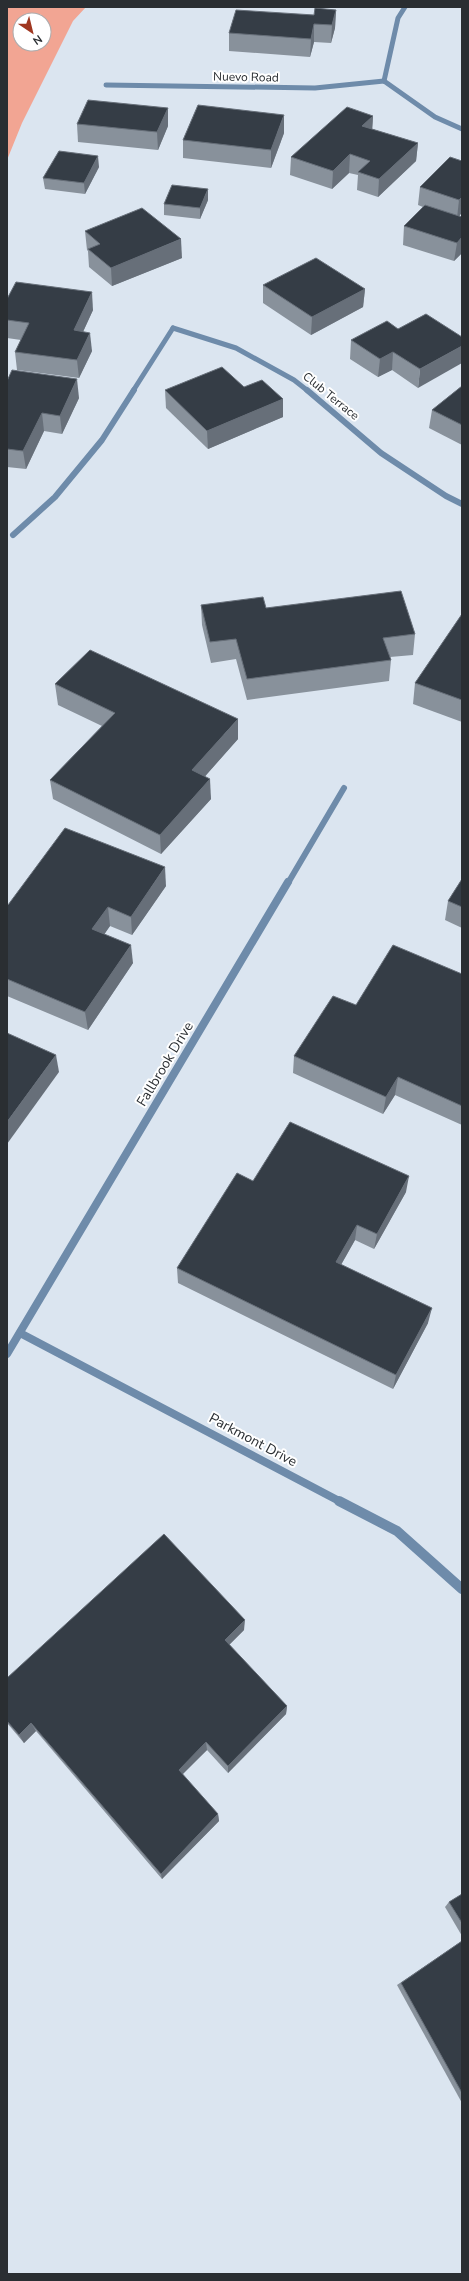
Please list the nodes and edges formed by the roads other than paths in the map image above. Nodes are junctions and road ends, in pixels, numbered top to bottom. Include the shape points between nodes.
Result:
1 (405, 7) edge
2 (384, 81) junction
3 (106, 85) dead end
4 (462, 129) edge
5 (462, 504) edge
6 (13, 535) dead end
7 (344, 788) dead end
8 (20, 1333) junction
9 (7, 1354) edge
10 (462, 1589) edge

1 - 2 street via 398,18
2 - 3 street, Nuevo Road via 315,88
2 - 4 street via 435,117
5 - 6 street, Club Terrace via 381,453 294,380 236,348 173,328 102,440 55,497
7 - 8 street, Fallbrook Drive
8 - 9 street, Fallbrook Drive
8 - 10 street, Parkmont Drive via 396,1530

